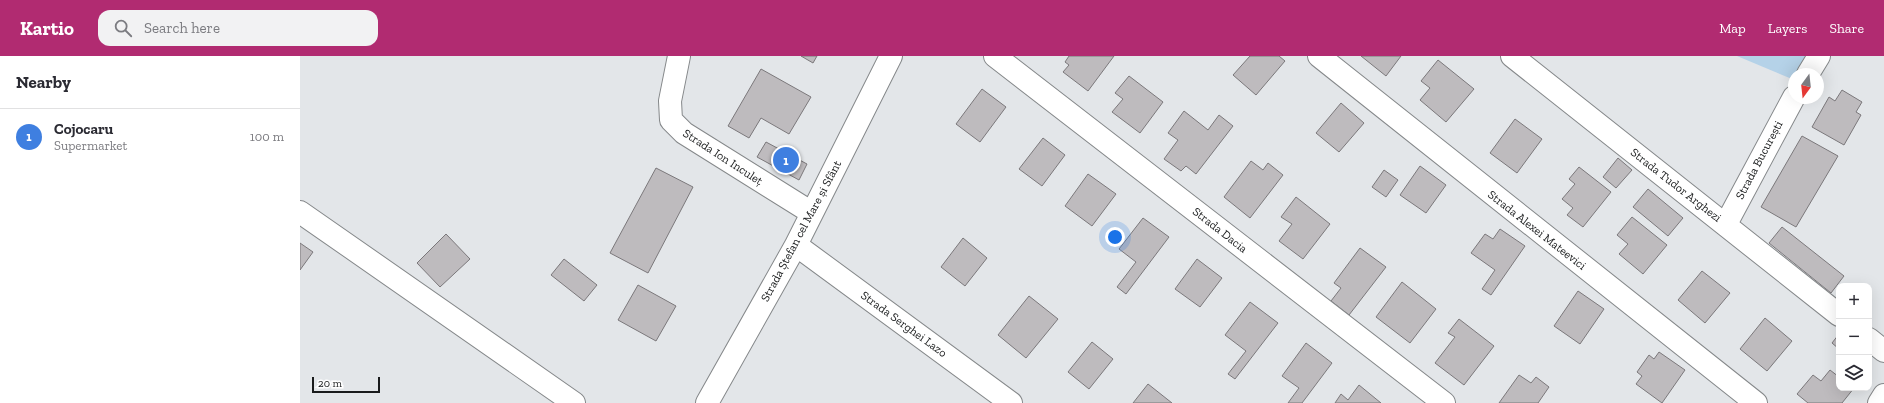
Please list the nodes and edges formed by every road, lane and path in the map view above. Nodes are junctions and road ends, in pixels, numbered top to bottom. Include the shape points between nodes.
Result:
1 (679, 56) edge
2 (891, 56) edge
3 (996, 56) edge
4 (1319, 56) edge
5 (1512, 56) edge
6 (1819, 56) edge
7 (1812, 68) edge
8 (1790, 104) edge
9 (300, 212) edge
10 (812, 213) junction
11 (1726, 224) junction
12 (796, 245) junction
13 (1836, 313) edge
14 (1872, 341) edge
15 (1884, 351) edge
16 (1884, 395) edge
17 (574, 403) edge
18 (707, 403) edge
19 (1011, 403) edge
20 (1444, 403) edge
21 (1756, 403) edge
22 (1879, 403) edge

1 - 10 street, Strada Ion Inculeț via 670,101 671,120 684,133
2 - 10 street, Strada Ștefan cel Mare și Sfânt
3 - 20 street, Strada Dacia
4 - 21 street, Strada Alexei Mateevici
5 - 11 street, Strada Tudor Arghezi
6 - 7 street
8 - 11 street, Strada București
9 - 17 street
10 - 12 street, Strada Ștefan cel Mare și Sfânt
11 - 13 street, Strada Tudor Arghezi
12 - 18 street, Strada Ștefan cel Mare și Sfânt
12 - 19 street, Strada Serghei Lazo
14 - 15 street
16 - 22 street

